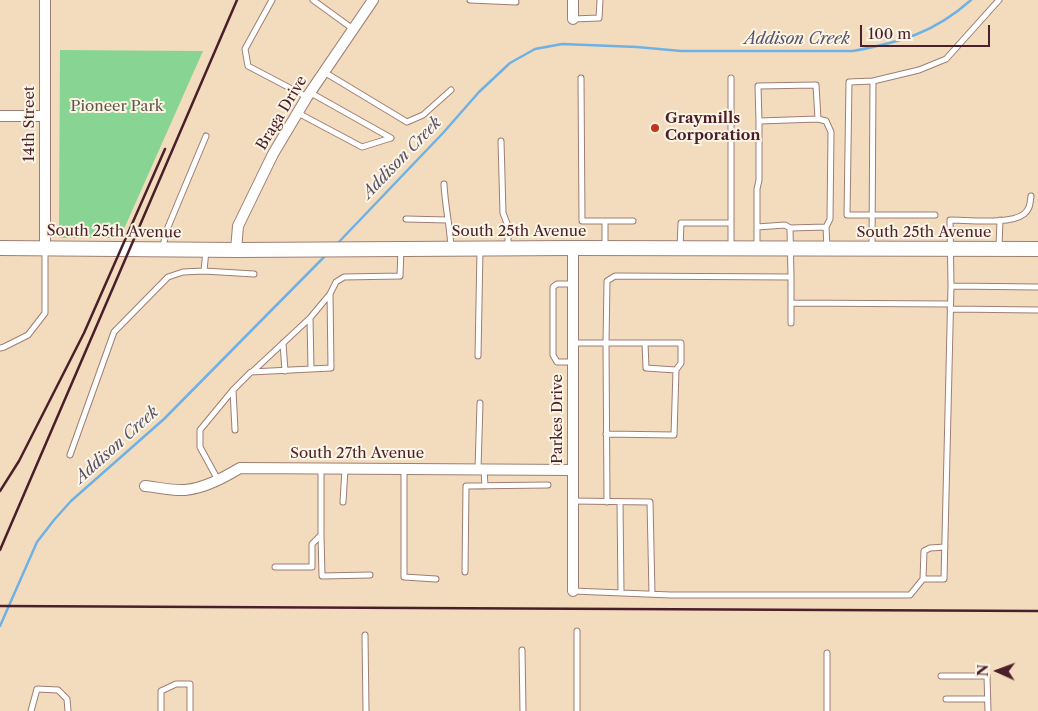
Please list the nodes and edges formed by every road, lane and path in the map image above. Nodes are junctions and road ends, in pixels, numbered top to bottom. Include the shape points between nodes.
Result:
1 (45, 0) edge
2 (272, 0) edge
3 (313, 0) edge
4 (373, 0) edge
5 (470, 0) edge
6 (573, 0) edge
7 (600, 0) edge
8 (999, 0) edge
9 (516, 2) dead end
10 (573, 19) joint
11 (353, 29) junction
12 (324, 72) junction
13 (580, 78) dead end
14 (731, 78) dead end
15 (873, 81) junction
16 (451, 90) dead end
17 (309, 95) junction
18 (297, 113) junction
19 (0, 116) edge
20 (45, 116) junction
21 (818, 119) junction
22 (759, 121) junction
23 (206, 136) dead end
24 (501, 141) dead end
25 (444, 184) dead end
26 (1030, 196) dead end
27 (934, 215) dead end
28 (873, 216) junction
29 (406, 219) dead end
30 (448, 220) junction
31 (1000, 220) junction
32 (605, 221) junction
33 (632, 221) dead end
34 (731, 223) junction
35 (757, 227) junction
36 (826, 227) junction
37 (790, 228) junction
38 (0, 248) edge
39 (45, 248) junction
40 (400, 248) junction
41 (451, 248) junction
42 (480, 248) junction
43 (508, 248) junction
44 (572, 248) junction
45 (605, 248) junction
46 (680, 248) junction
47 (731, 248) junction
48 (162, 249) junction
49 (757, 249) junction
50 (791, 249) junction
51 (827, 249) junction
52 (872, 249) junction
53 (951, 249) junction
54 (999, 249) junction
55 (1038, 249) edge
56 (206, 250) junction
57 (236, 250) junction
58 (204, 271) junction
59 (254, 274) dead end
60 (791, 277) junction
61 (573, 284) junction
62 (951, 286) junction
63 (1038, 287) edge
64 (330, 294) junction
65 (791, 303) junction
66 (950, 307) junction
67 (1038, 310) edge
68 (310, 318) junction
69 (792, 323) dead end
70 (283, 343) junction
71 (573, 343) junction
72 (606, 343) junction
73 (645, 343) junction
74 (0, 348) edge
75 (478, 356) dead end
76 (573, 362) junction
77 (311, 369) junction
78 (676, 370) junction
79 (285, 371) junction
80 (251, 372) junction
81 (233, 390) junction
82 (480, 404) dead end
83 (235, 430) dead end
84 (606, 434) junction
85 (70, 455) dead end
86 (321, 468) junction
87 (345, 469) junction
88 (404, 469) junction
89 (481, 470) junction
90 (573, 470) junction
91 (218, 480) junction
92 (548, 485) dead end
93 (145, 486) dead end
94 (485, 486) junction
95 (573, 501) junction
96 (343, 502) dead end
97 (607, 502) junction
98 (620, 502) junction
99 (321, 535) junction
100 (945, 547) junction
101 (275, 567) dead end
102 (464, 572) dead end
103 (370, 575) dead end
104 (436, 579) dead end
105 (923, 579) junction
106 (573, 591) joint
107 (620, 594) junction
108 (652, 594) junction
109 (577, 631) dead end
110 (365, 635) dead end
111 (522, 650) dead end
112 (827, 653) dead end
113 (941, 676) dead end
114 (946, 699) dead end
115 (988, 699) junction
116 (31, 711) edge
117 (68, 711) edge
118 (161, 711) edge
119 (190, 711) edge
120 (366, 711) edge
121 (522, 711) edge
122 (576, 711) edge
123 (827, 711) edge
124 (988, 711) edge

1 - 20 street, 14th Street
2 - 17 lane via 244,49 248,66
3 - 11 lane
4 - 11 street, Braga Drive
5 - 9 lane
6 - 10 street
7 - 10 lane via 599,18
8 - 15 lane via 946,59 919,70
11 - 12 street, Braga Drive
12 - 16 lane via 407,122 423,115
12 - 17 street, Braga Drive
13 - 32 lane via 582,221
14 - 34 lane
15 - 28 lane
15 - 28 lane via 849,82 847,215
17 - 18 street, Braga Drive
17 - 18 lane via 391,138 362,147
18 - 57 street, Braga Drive via 246,208 238,226
19 - 20 street
20 - 39 street, 14th Street
21 - 22 lane
21 - 22 lane via 816,85 758,86
21 - 36 lane via 826,121 831,132 830,219
22 - 35 lane
23 - 48 lane
24 - 43 lane via 503,213 508,226
25 - 30 lane
26 - 31 lane via 1030,206 1024,214
27 - 28 lane
28 - 52 lane
29 - 30 lane
30 - 41 lane
31 - 53 lane via 950,220
31 - 54 lane
32 - 33 lane
32 - 45 lane
34 - 46 lane via 681,223
34 - 47 lane
35 - 37 lane via 784,225
35 - 49 lane
36 - 37 lane
36 - 51 lane
37 - 50 lane
38 - 39 main road, South 25th Avenue
39 - 48 main road, South 25th Avenue
39 - 74 lane via 46,313 28,334
40 - 41 main road, South 25th Avenue
40 - 57 main road, South 25th Avenue
40 - 64 lane via 400,276 344,277 336,282
41 - 42 main road, South 25th Avenue
42 - 43 main road, South 25th Avenue
42 - 75 lane
43 - 44 main road, South 25th Avenue
44 - 45 main road, South 25th Avenue
44 - 61 street, Parkes Drive
45 - 46 main road, South 25th Avenue
46 - 47 main road, South 25th Avenue
47 - 49 main road, South 25th Avenue
48 - 56 main road, South 25th Avenue
49 - 50 main road, South 25th Avenue
50 - 51 main road, South 25th Avenue
50 - 60 lane
51 - 52 main road, South 25th Avenue
52 - 53 main road, South 25th Avenue
53 - 54 main road, South 25th Avenue
53 - 62 lane
54 - 55 main road, South 25th Avenue
56 - 57 main road, South 25th Avenue
56 - 58 lane
58 - 59 lane
58 - 85 lane via 168,277 114,332
60 - 65 lane
60 - 72 lane via 616,276 607,281
61 - 71 street, Parkes Drive
61 - 76 lane via 554,287 553,355 557,362
62 - 63 lane
62 - 66 lane
64 - 68 lane
64 - 77 lane via 331,368
65 - 66 lane
65 - 69 lane
66 - 67 lane
66 - 100 lane
68 - 70 lane
68 - 77 lane
70 - 79 lane
70 - 80 lane
71 - 72 lane
71 - 76 street, Parkes Drive
72 - 73 lane
72 - 84 lane
73 - 78 lane via 646,368
73 - 78 lane via 681,343 681,363
76 - 90 street, Parkes Drive
77 - 79 lane
78 - 84 lane via 674,435
79 - 80 lane
80 - 81 lane
81 - 83 lane
81 - 91 lane via 200,430 200,447
82 - 89 lane
84 - 97 lane
86 - 87 street, South 27th Avenue
86 - 91 street, South 27th Avenue via 240,468
86 - 99 lane
87 - 88 street, South 27th Avenue
87 - 96 lane
88 - 89 street, South 27th Avenue
88 - 104 lane via 404,577
89 - 90 street, South 27th Avenue
89 - 94 lane
90 - 95 street, Parkes Drive
91 - 93 street, South 27th Avenue via 183,490
92 - 94 lane
94 - 102 lane via 466,486
95 - 97 lane
95 - 106 street, Parkes Drive
97 - 98 lane
98 - 107 lane
98 - 108 lane via 650,502
99 - 101 lane via 312,544 312,566
99 - 103 lane via 322,576
100 - 105 lane via 924,551
100 - 105 lane via 944,579
105 - 108 lane via 910,595
106 - 107 lane
107 - 108 lane
109 - 122 lane
110 - 120 lane
111 - 121 lane
112 - 123 lane
113 - 115 lane via 987,676
114 - 115 lane
115 - 124 lane
116 - 117 lane via 37,689 58,690 67,699
118 - 119 lane via 161,691 176,684 190,684

